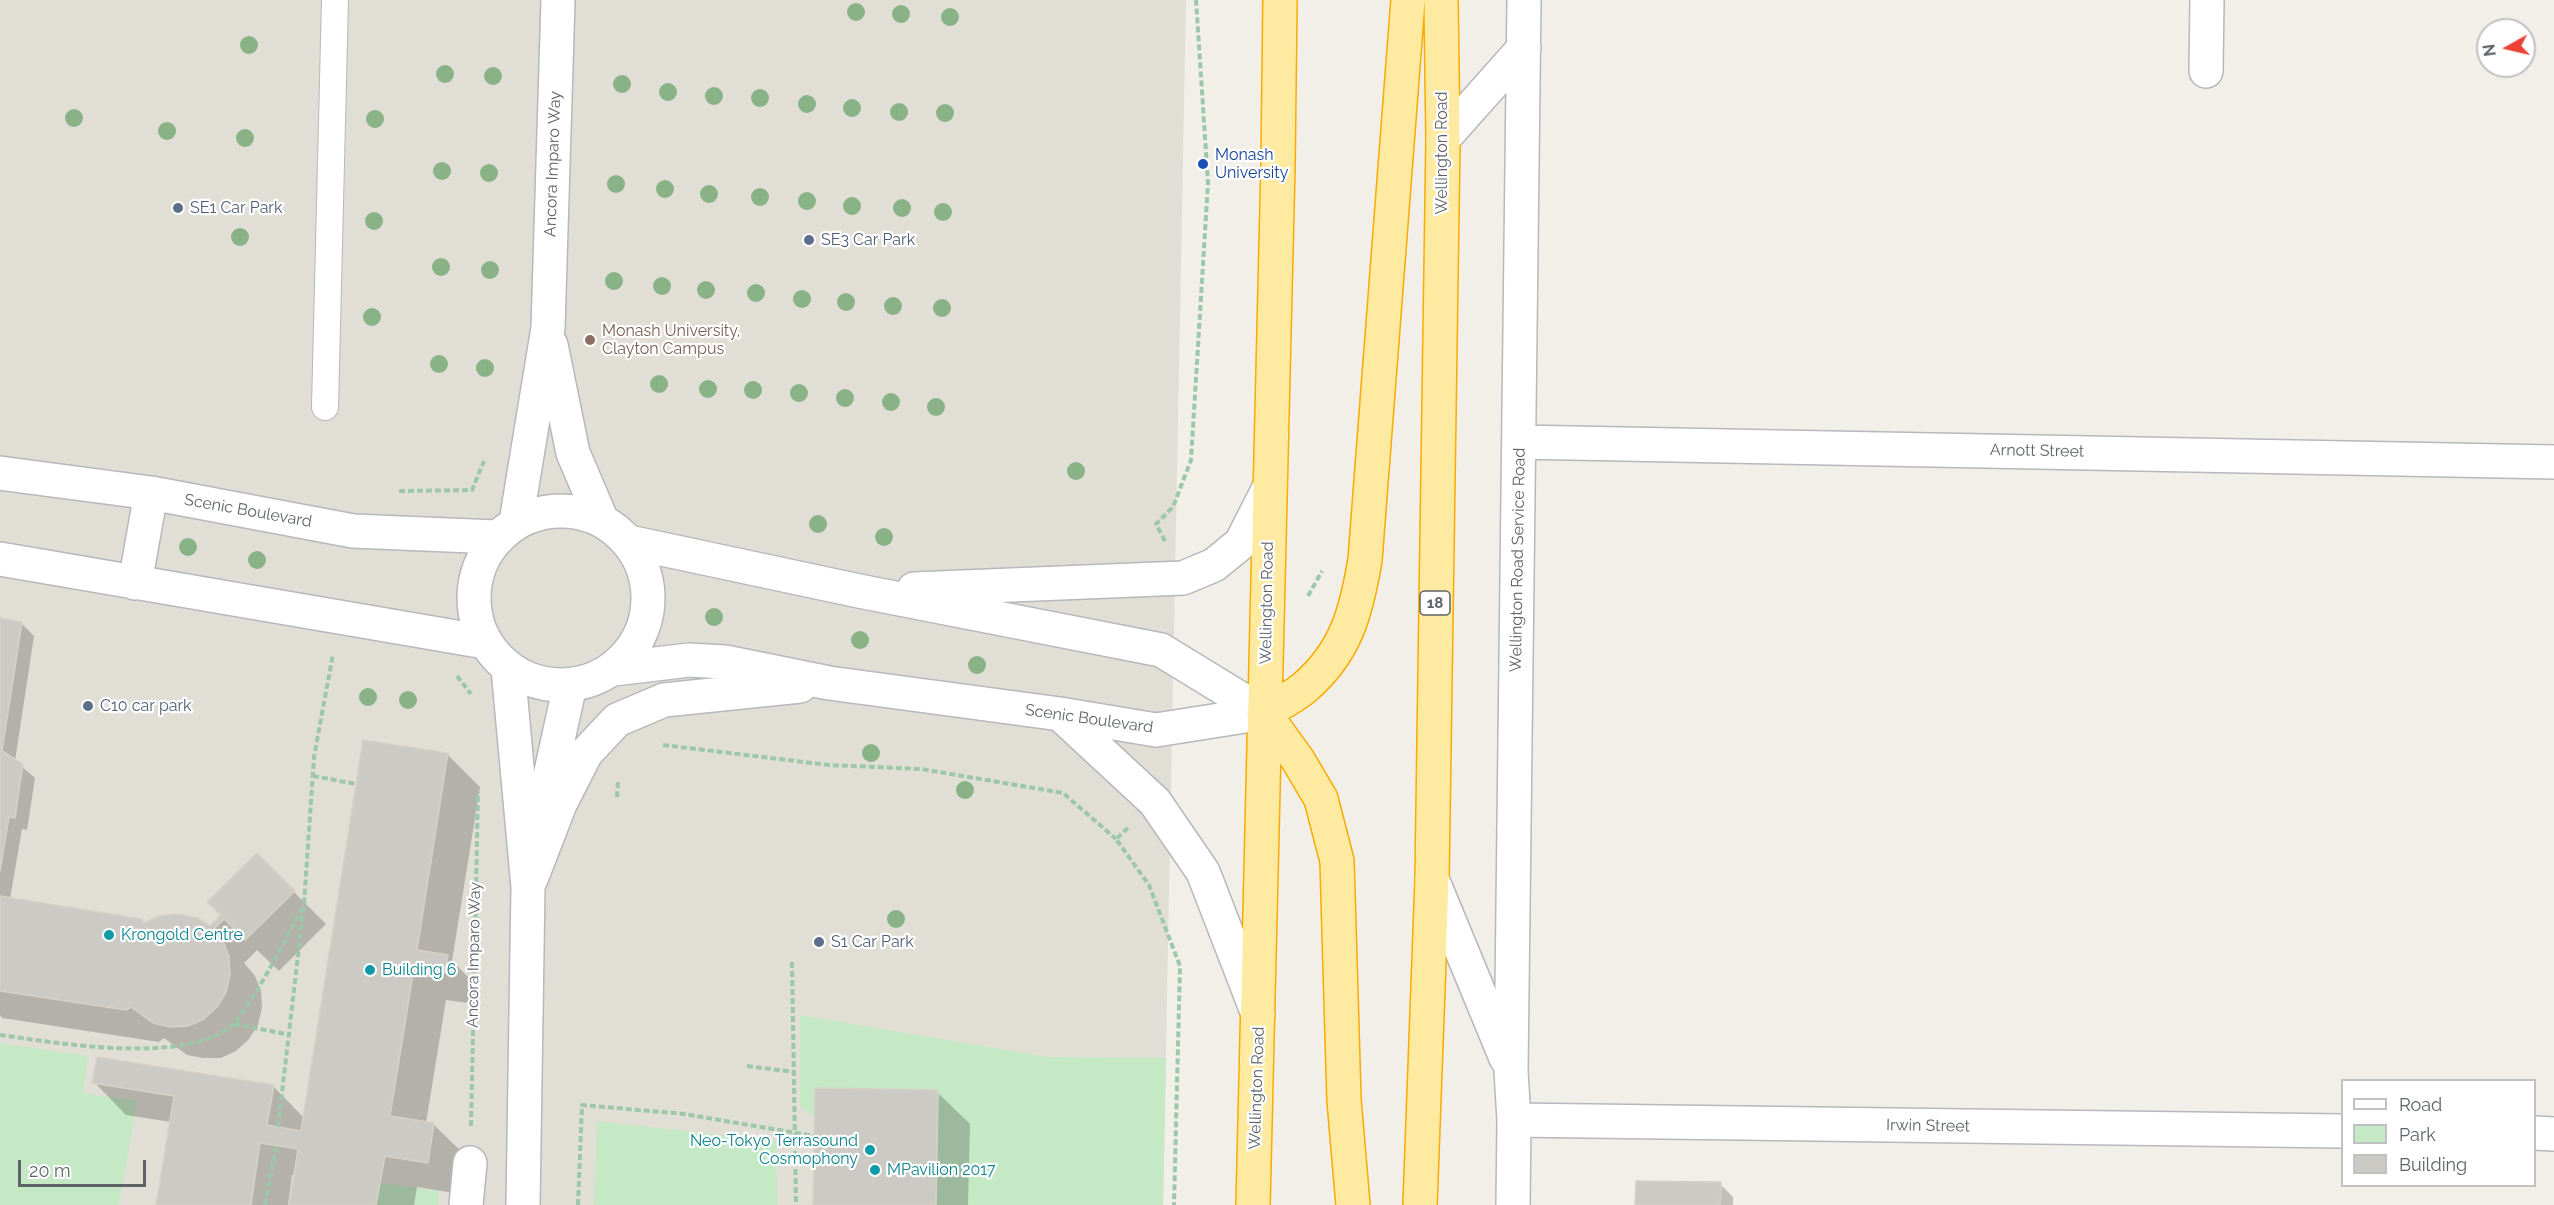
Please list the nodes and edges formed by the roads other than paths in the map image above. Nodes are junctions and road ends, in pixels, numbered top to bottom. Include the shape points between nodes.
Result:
1 (335, 0) edge
2 (558, 0) edge
3 (1280, 0) edge
4 (1408, 0) edge
5 (1442, 0) edge
6 (1524, 0) edge
7 (2207, 0) edge
8 (1524, 48) junction
9 (2206, 71) dead end
10 (1443, 139) junction
11 (548, 328) junction
12 (325, 407) dead end
13 (1519, 442) junction
14 (2554, 462) edge
15 (0, 473) edge
16 (1270, 486) junction
17 (151, 494) junction
18 (602, 521) junction
19 (506, 530) junction
20 (629, 542) junction
21 (0, 559) edge
22 (135, 583) junction
23 (859, 591) junction
24 (485, 642) junction
25 (508, 668) junction
26 (614, 669) junction
27 (829, 683) junction
28 (570, 685) junction
29 (1264, 713) junction
30 (1060, 714) junction
31 (1432, 879) junction
32 (528, 887) junction
33 (1259, 1016) junction
34 (1511, 1071) junction
35 (1514, 1120) junction
36 (2341, 1131) edge
37 (2536, 1133) edge
38 (2554, 1134) edge
39 (470, 1163) road end
40 (466, 1205) edge
41 (523, 1205) edge
42 (1253, 1205) edge
43 (1353, 1205) edge
44 (1420, 1205) edge
45 (1512, 1205) edge

1 - 12 lane
2 - 11 street, Ancora Imparo Way
3 - 16 highway, Wellington Road
4 - 29 highway via 1365,560 1357,608 1332,661 1302,689
5 - 10 highway, Wellington Road / 18
6 - 8 street, Wellington Road Service Road
7 - 9 street
8 - 10 street
8 - 13 street, Wellington Road Service Road
10 - 31 highway, Wellington Road / 18
11 - 18 street, Ancora Imparo Way via 573,453
11 - 19 street, Ancora Imparo Way
13 - 14 street, Arnott Street
13 - 34 street, Wellington Road Service Road
15 - 17 street, Scenic Boulevard
16 - 23 street via 1241,543 1214,565 1183,578
16 - 29 highway, Wellington Road
17 - 19 street, Scenic Boulevard via 353,531
17 - 22 street
18 - 19 street via 563,509 538,512
18 - 20 street
19 - 24 street via 481,561 474,588 475,616
20 - 23 street
20 - 26 street via 643,567 648,594 645,623 633,648
21 - 22 street
22 - 24 street
23 - 29 street via 1161,650
24 - 25 street
25 - 28 street via 537,683
25 - 32 street
26 - 27 street, Scenic Boulevard via 689,660 725,662
26 - 28 street via 590,681
27 - 30 street, Scenic Boulevard
27 - 32 street via 664,700 617,720 586,753 560,804
28 - 32 street
29 - 30 street, Scenic Boulevard via 1156,730
29 - 33 highway, Wellington Road
29 - 43 highway via 1322,799 1337,861 1344,1100
30 - 33 street via 1155,802 1203,872
31 - 34 street, Wellington Road Service Road
31 - 44 highway, Wellington Road / 18
32 - 41 street
33 - 42 highway, Wellington Road
34 - 35 street, Wellington Road Service Road
35 - 36 street, Irwin Street
35 - 45 street, Wellington Road Service Road
37 - 38 street
39 - 40 street

